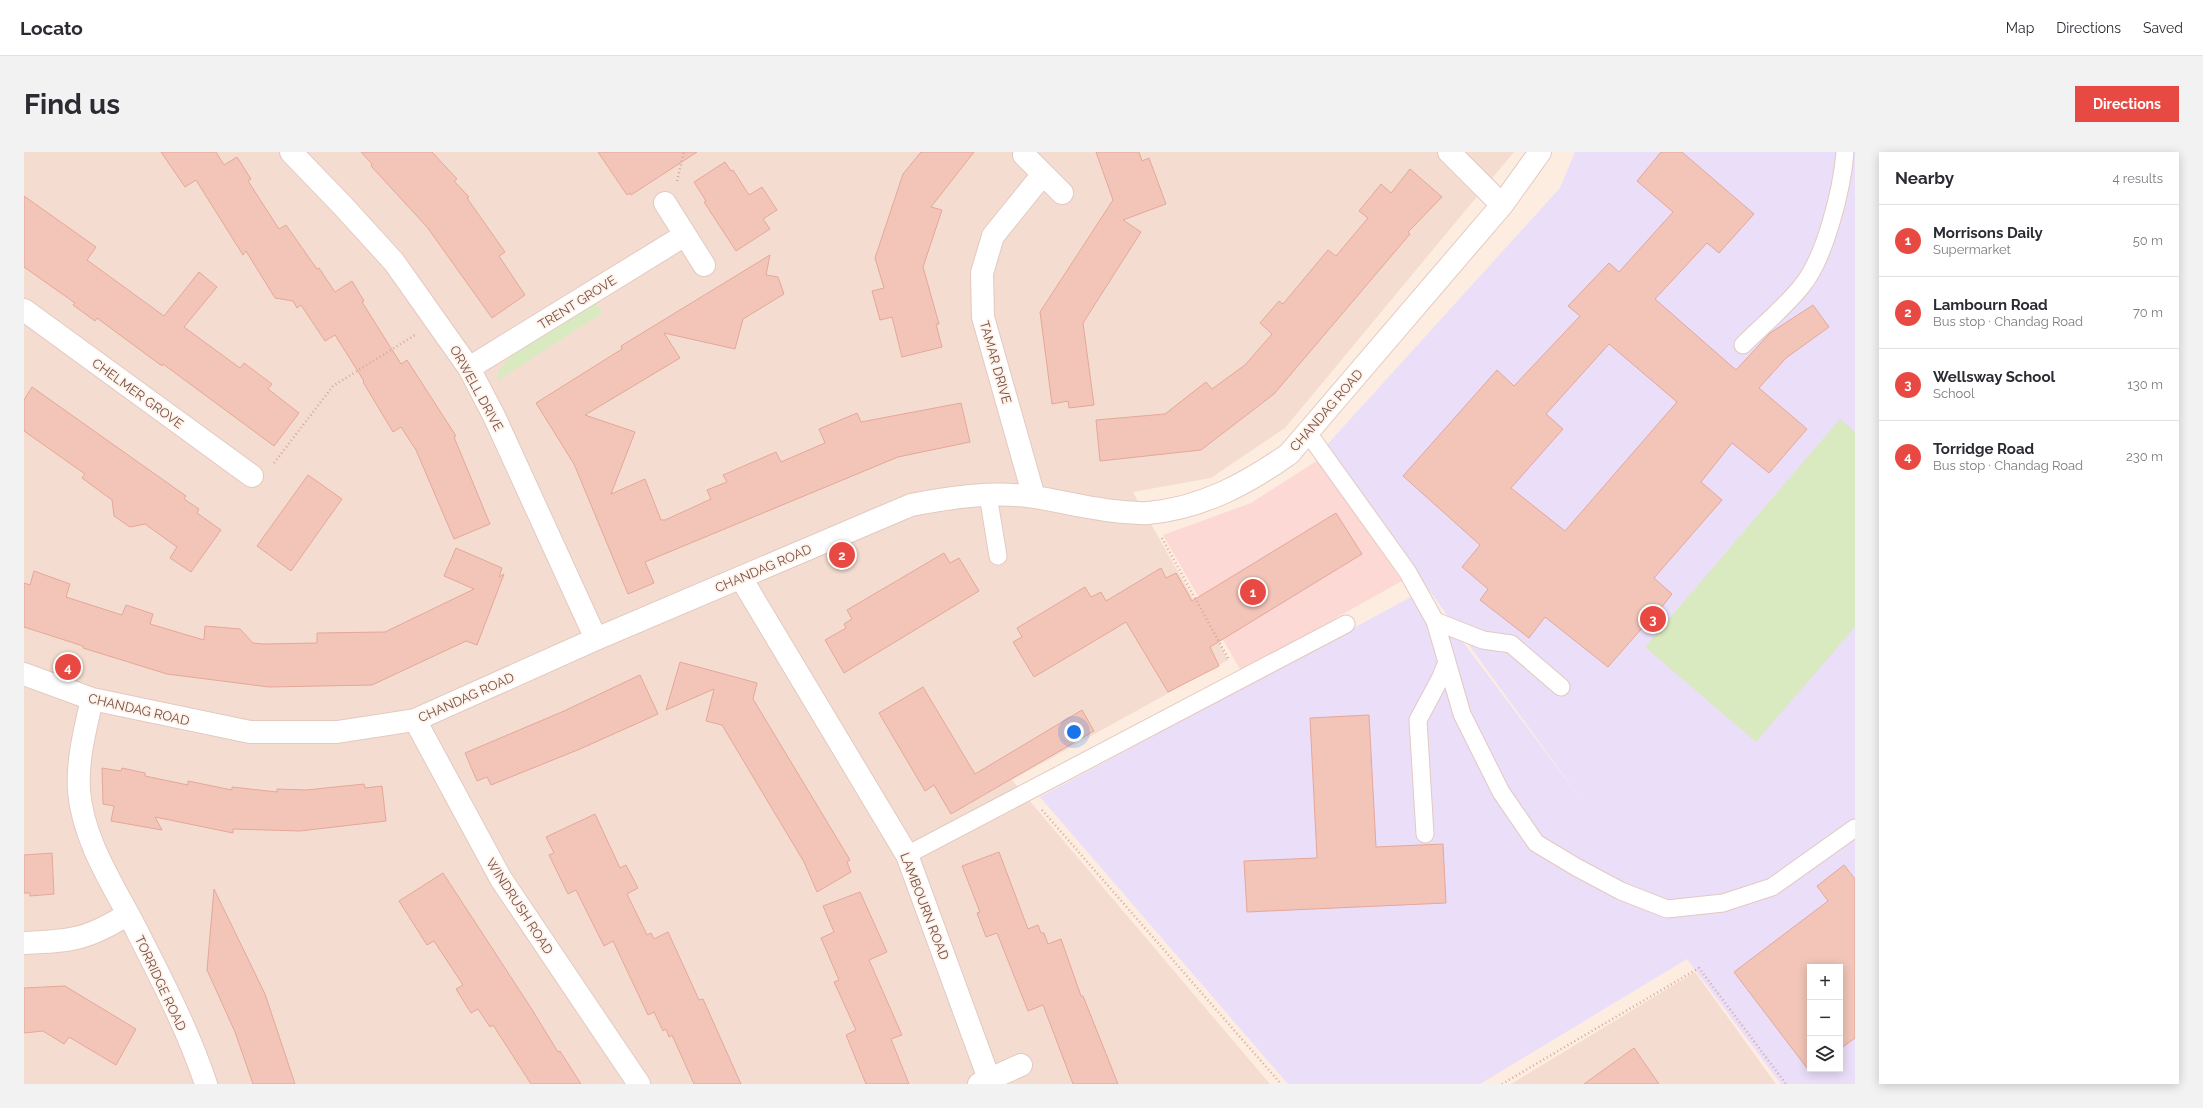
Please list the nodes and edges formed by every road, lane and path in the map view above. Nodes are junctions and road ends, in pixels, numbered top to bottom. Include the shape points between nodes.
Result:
1 (291, 152) edge
2 (1449, 152) edge
3 (1540, 152) edge
4 (1845, 152) edge
5 (1024, 155) dead end
6 (1043, 174) junction
7 (1062, 193) dead end
8 (665, 203) dead end
9 (1502, 205) junction
10 (685, 235) junction
11 (704, 265) dead end
12 (24, 310) edge
13 (438, 321) junction
14 (1743, 345) dead end
15 (469, 368) junction
16 (1308, 433) junction
17 (252, 476) joint
18 (988, 495) junction
19 (1034, 497) junction
20 (1148, 513) junction
21 (998, 556) dead end
22 (741, 578) junction
23 (1435, 621) junction
24 (1346, 624) dead end
25 (596, 639) junction
26 (1447, 662) junction
27 (24, 674) edge
28 (1240, 679) junction
29 (1561, 687) dead end
30 (92, 699) junction
31 (415, 720) junction
32 (1026, 792) junction
33 (1855, 828) edge
34 (1425, 834) dead end
35 (907, 855) junction
36 (128, 914) junction
37 (24, 943) edge
38 (1021, 1065) dead end
39 (984, 1082) edge
40 (206, 1084) edge
41 (639, 1084) edge
42 (1281, 1084) edge
43 (1502, 1084) edge
44 (1786, 1084) edge

1 - 13 street, ORWELL DRIVE via 394,262
2 - 9 street
3 - 9 street, CHANDAG ROAD
4 - 14 lane via 1828,234 1815,262 1802,286
5 - 6 street
6 - 7 street
6 - 19 street, TAMAR DRIVE via 993,236 982,273 983,317
8 - 10 street
9 - 16 street, CHANDAG ROAD
10 - 11 street
10 - 15 street, TRENT GROVE
12 - 17 street, CHELMER GROVE
13 - 15 street, ORWELL DRIVE
13 - 17 path via 333,386 269,470
15 - 25 street, ORWELL DRIVE via 494,416
16 - 20 street, CHANDAG ROAD via 1289,454 1258,476 1228,492 1198,502
16 - 23 lane via 1408,571
18 - 19 street, CHANDAG ROAD
18 - 21 lane
18 - 22 street, CHANDAG ROAD via 953,497 911,505
19 - 20 street, CHANDAG ROAD via 1096,510
20 - 28 path
22 - 25 street, CHANDAG ROAD
22 - 35 street, LAMBOURN ROAD
23 - 26 lane
23 - 29 lane via 1483,640 1511,644
24 - 28 lane
25 - 31 street, CHANDAG ROAD
26 - 33 lane via 1462,714 1501,792 1536,843 1621,891 1667,909 1723,903 1772,887
26 - 34 lane via 1418,720
27 - 30 street, CHANDAG ROAD
28 - 32 lane
30 - 31 street, CHANDAG ROAD via 250,732 337,732
30 - 36 street, TORRIDGE ROAD via 79,762 79,792 85,823
31 - 41 street, WINDRUSH ROAD via 501,879
32 - 35 lane
32 - 42 path
35 - 39 street, LAMBOURN ROAD
36 - 37 street via 103,930 83,937
36 - 40 street, TORRIDGE ROAD via 164,983
38 - 39 street, LAMBOURN ROAD
43 - 44 path via 1699,968

